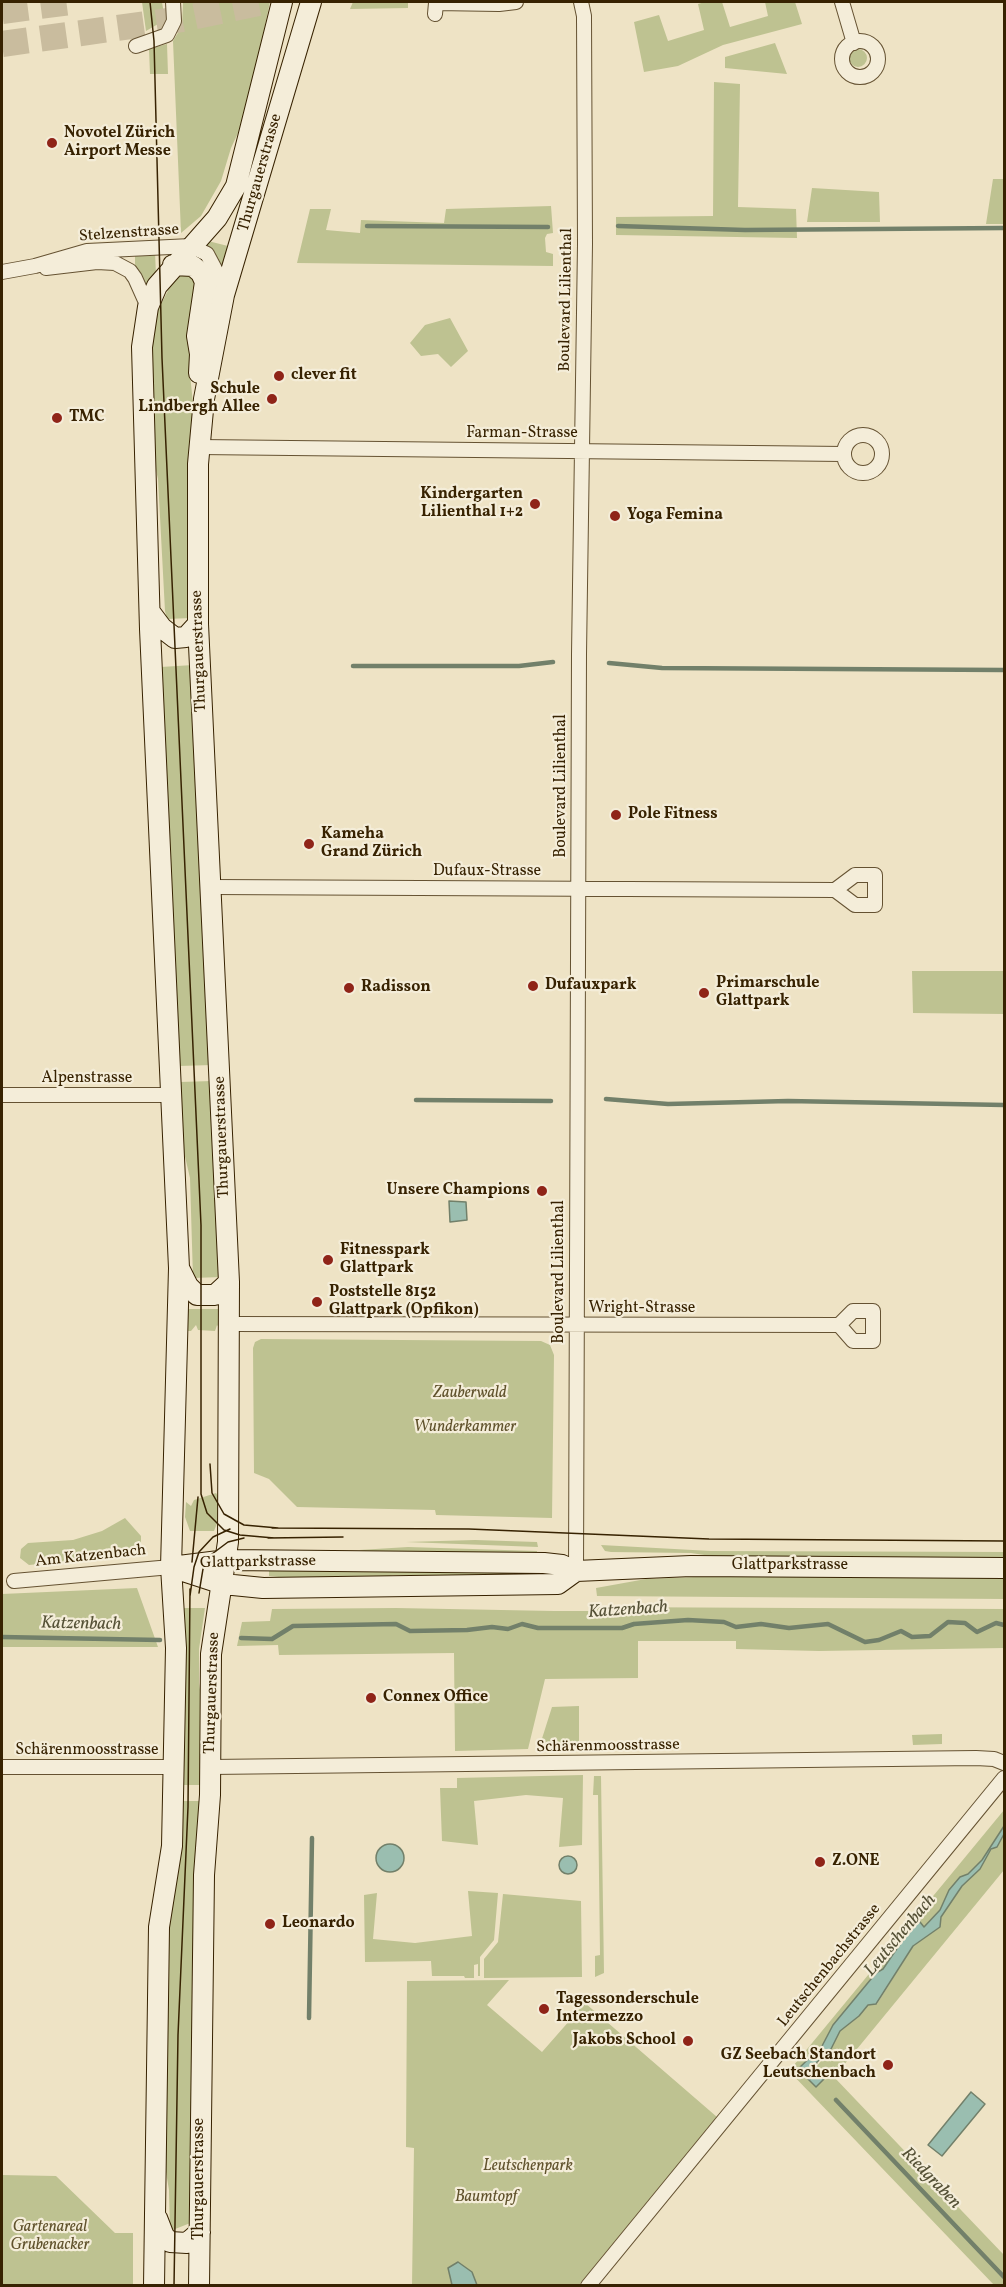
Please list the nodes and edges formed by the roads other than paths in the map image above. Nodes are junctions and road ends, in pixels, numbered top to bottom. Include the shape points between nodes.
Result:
1 (173, 2) edge
2 (282, 2) edge
3 (311, 2) edge
4 (516, 2) edge
5 (581, 2) edge
6 (842, 2) edge
7 (435, 14) dead end
8 (854, 43) dead end
9 (136, 46) dead end
10 (191, 246) junction
11 (173, 265) junction
12 (35, 266) junction
13 (2, 272) edge
14 (148, 308) junction
15 (200, 354) junction
16 (204, 399) junction
17 (199, 447) junction
18 (582, 451) junction
19 (844, 453) dead end
20 (150, 612) junction
21 (198, 624) junction
22 (212, 887) junction
23 (579, 889) junction
24 (835, 890) dead end
25 (2, 1095) edge
26 (172, 1095) junction
27 (179, 1268) junction
28 (229, 1282) junction
29 (228, 1324) junction
30 (839, 1325) dead end
31 (576, 1326) junction
32 (227, 1560) junction
33 (171, 1567) junction
34 (1005, 1568) edge
35 (576, 1571) junction
36 (14, 1581) dead end
37 (223, 1584) junction
38 (1005, 1763) edge
39 (2, 1767) edge
40 (173, 1767) junction
41 (211, 1767) junction
42 (1005, 1778) edge
43 (155, 2213) junction
44 (200, 2232) junction
45 (154, 2286) edge
46 (199, 2286) edge
47 (588, 2286) edge

1 - 9 street via 174,21 167,35
2 - 10 main road, Thurgauerstrasse via 236,186 223,210
3 - 16 main road, Thurgauerstrasse via 224,295
4 - 7 street via 436,3
5 - 18 street, Boulevard Lilienthal via 585,232
6 - 8 street
10 - 11 main road, Thurgauerstrasse
10 - 12 street, Stelzenstrasse via 87,251
10 - 15 street via 207,254 217,281
11 - 14 main road, Thurgauerstrasse via 157,286
11 - 15 main road via 193,266 205,282 197,336
12 - 13 street, Stelzenstrasse
12 - 14 street, Stelzenstrasse via 115,263 130,271
14 - 20 main road, Thurgauerstrasse via 142,347
15 - 16 main road via 199,380
16 - 17 main road, Thurgauerstrasse
17 - 18 street, Farman-Strasse
17 - 21 main road, Thurgauerstrasse
18 - 19 street, Farman-Strasse
18 - 23 street, Boulevard Lilienthal
20 - 21 main road via 175,638 186,637
20 - 26 main road, Thurgauerstrasse
21 - 22 main road, Thurgauerstrasse
22 - 23 street, Dufaux-Strasse
22 - 28 main road, Thurgauerstrasse
23 - 24 street, Dufaux-Strasse
23 - 31 street, Boulevard Lilienthal
25 - 26 street, Alpenstrasse
26 - 27 main road, Thurgauerstrasse
27 - 28 main road via 197,1295 219,1292
27 - 33 main road, Thurgauerstrasse
28 - 29 main road, Thurgauerstrasse
29 - 31 street, Wright-Strasse
29 - 32 main road, Thurgauerstrasse
30 - 31 street, Wright-Strasse
31 - 35 street, Boulevard Lilienthal
32 - 33 main road, Glattparkstrasse
32 - 35 main road, Glattparkstrasse via 544,1563
32 - 37 main road, Thurgauerstrasse
33 - 36 street, Am Katzenbach
33 - 37 main road, Glattparkstrasse
33 - 40 main road, Thurgauerstrasse via 176,1648
34 - 35 main road, Glattparkstrasse via 703,1566
35 - 37 main road, Glattparkstrasse via 558,1584 263,1588
37 - 41 main road, Thurgauerstrasse via 211,1654
38 - 41 street, Schärenmoosstrasse via 976,1758
39 - 40 street, Schärenmoosstrasse
40 - 43 main road, Thurgauerstrasse via 172,1846 159,1928
41 - 44 main road, Thurgauerstrasse via 202,1960
42 - 47 street, Leutschenbachstrasse
43 - 44 main road via 170,2242 187,2242
43 - 45 main road, Thurgauerstrasse
44 - 46 main road, Thurgauerstrasse

